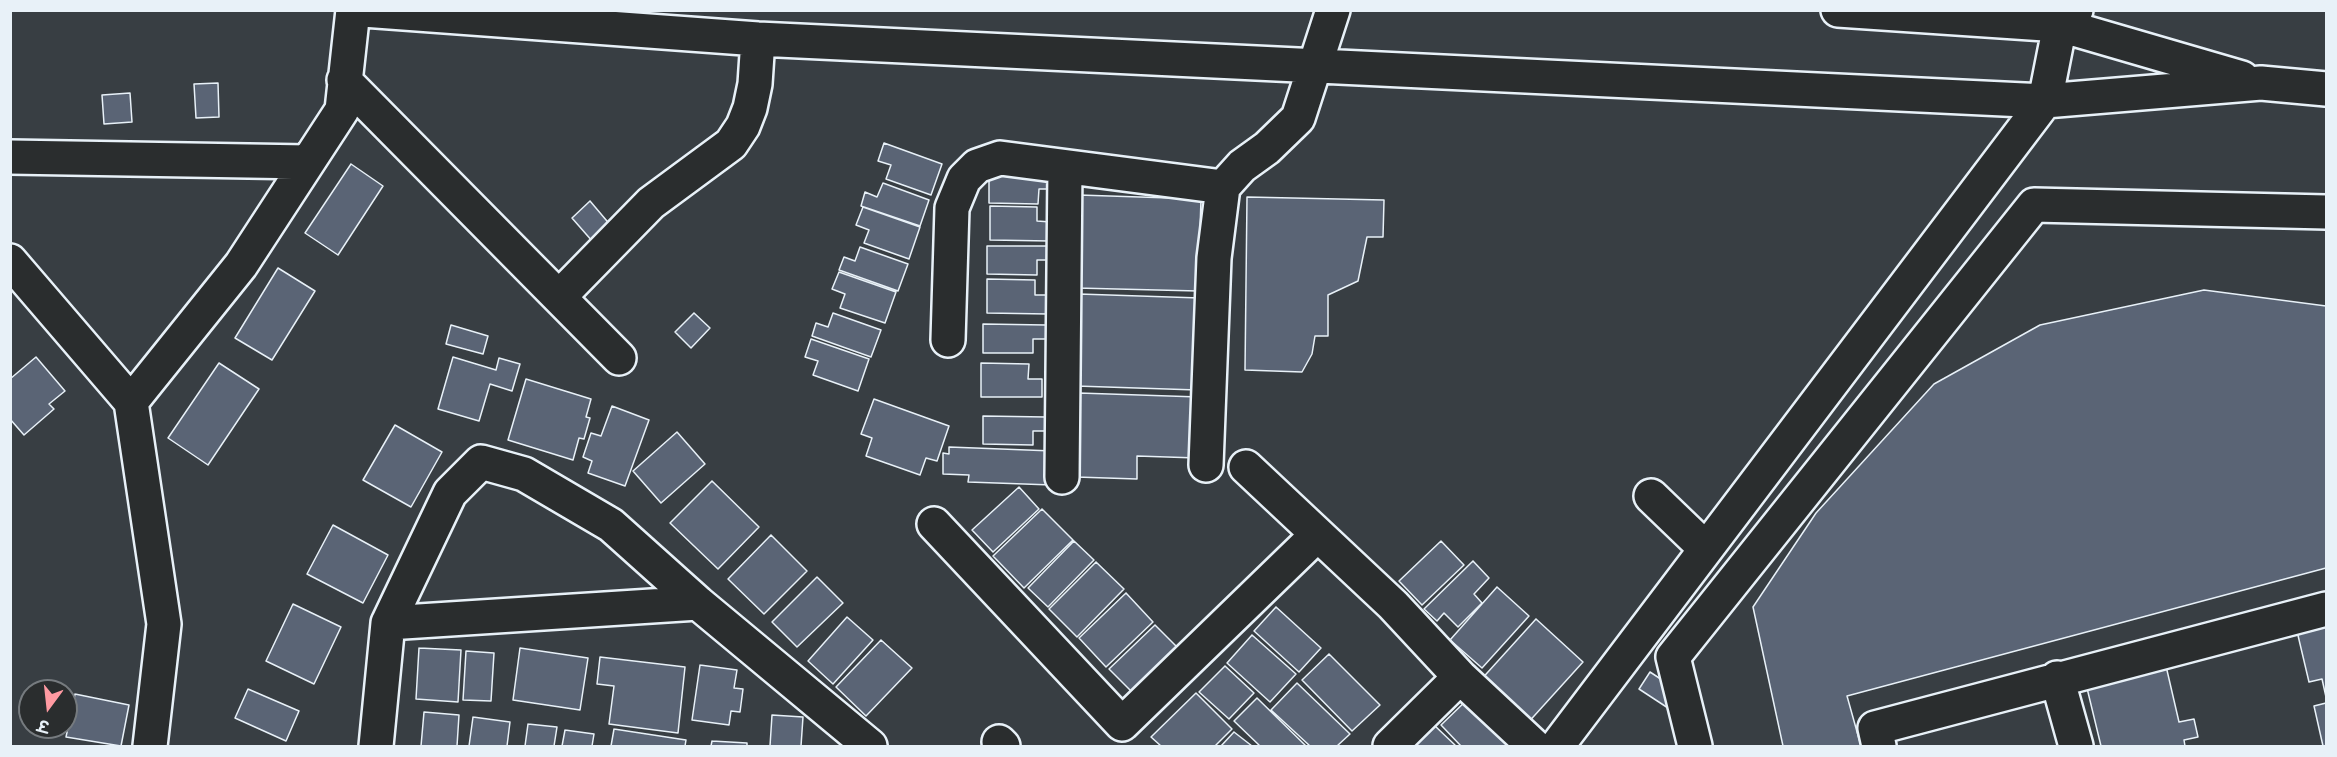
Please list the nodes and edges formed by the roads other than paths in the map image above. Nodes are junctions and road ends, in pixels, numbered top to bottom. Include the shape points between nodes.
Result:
1 (353, 10) edge
2 (363, 10) edge
3 (1333, 10) edge
4 (1838, 10) edge
5 (2068, 18) edge
6 (758, 39) junction
7 (1314, 66) junction
8 (344, 80) junction
9 (2261, 83) junction
10 (2326, 89) edge
11 (2045, 101) junction
12 (10, 157) edge
13 (308, 162) junction
14 (1065, 167) junction
15 (1223, 187) junction
16 (2326, 212) edge
17 (10, 261) edge
18 (559, 297) junction
19 (948, 340) dead end
20 (620, 358) dead end
21 (132, 402) junction
22 (1206, 465) dead end
23 (1246, 467) dead end
24 (1062, 477) dead end
25 (1651, 496) dead end
26 (934, 524) dead end
27 (1317, 535) junction
28 (1705, 548) junction
29 (698, 603) junction
30 (2326, 609) edge
31 (388, 623) junction
32 (1460, 677) junction
33 (2057, 678) junction
34 (150, 747) edge
35 (376, 747) edge
36 (870, 747) edge
37 (1390, 747) edge
38 (1534, 747) edge
39 (1557, 747) edge
40 (1695, 747) edge
41 (1879, 747) edge
42 (2076, 747) edge

1 - 8 street
2 - 6 street
3 - 7 street
4 - 5 street
5 - 9 street
5 - 11 street
6 - 7 street
6 - 18 street via 750,108 731,144 651,203
7 - 11 street
7 - 15 street via 1298,118
8 - 13 street via 342,110
8 - 18 street
9 - 10 street
9 - 11 street
11 - 28 street
12 - 13 street
13 - 21 street via 242,265
14 - 15 street
14 - 19 street via 1000,158 977,165 964,179 952,208
14 - 24 street
15 - 22 street via 1214,258
16 - 40 street via 2034,205 1673,657
17 - 21 street
18 - 20 street
21 - 34 street via 164,624
23 - 27 street
25 - 28 street
26 - 27 street via 1122,724
27 - 32 street via 1393,604
28 - 39 street
29 - 31 street
29 - 31 street via 611,525 524,474 481,462 450,493
29 - 36 street
30 - 33 street
31 - 35 street
32 - 37 street
32 - 38 street
33 - 41 street via 1875,728
33 - 42 street

